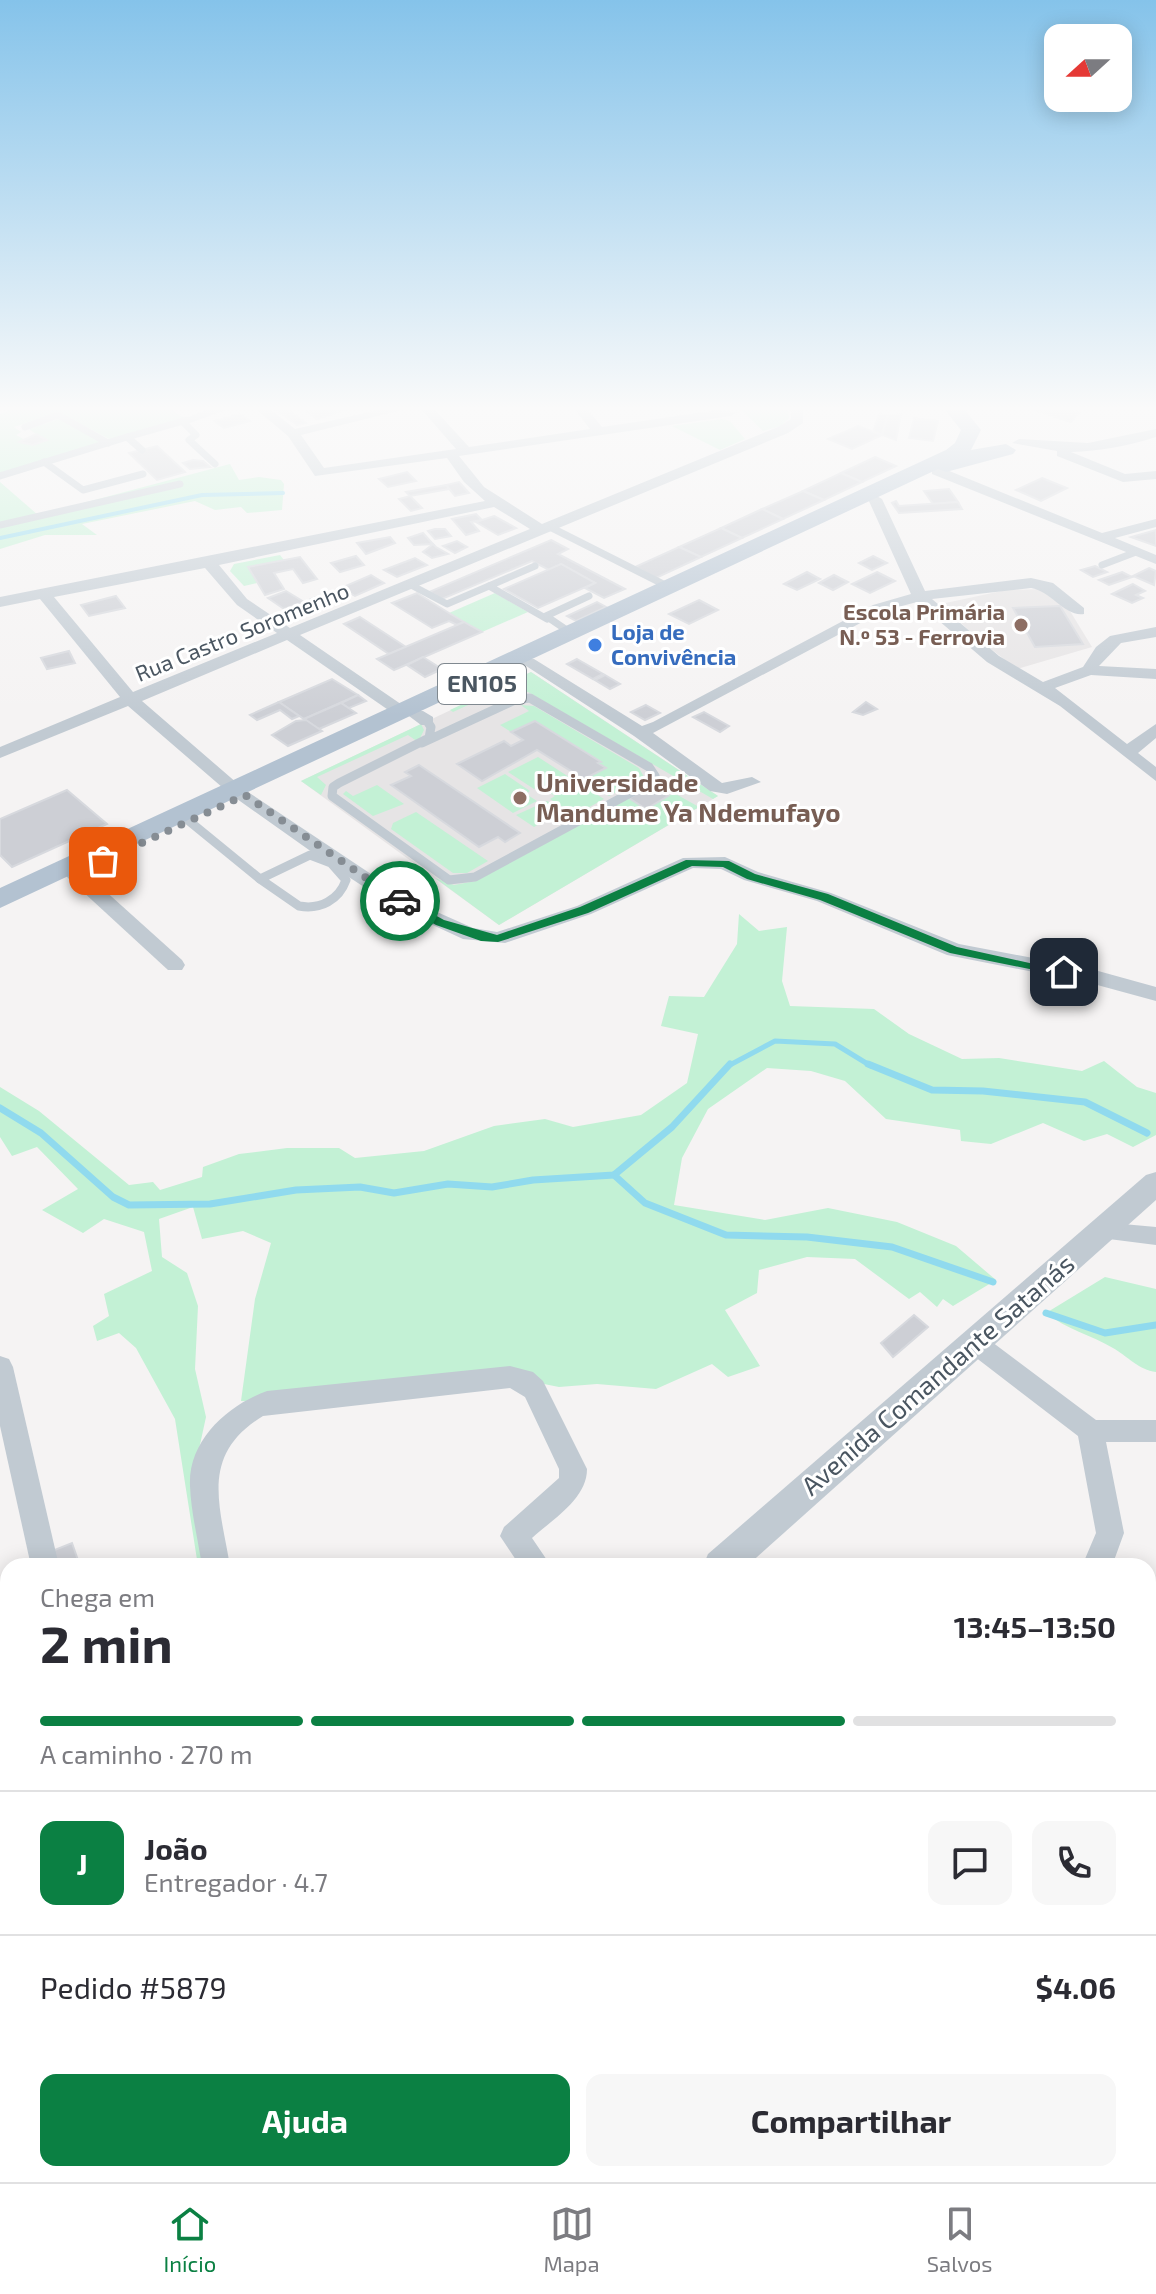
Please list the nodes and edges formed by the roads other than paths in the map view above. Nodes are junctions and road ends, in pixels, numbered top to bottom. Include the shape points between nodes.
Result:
1 (69, 512) edge
2 (453, 512) edge
3 (513, 512) edge
4 (578, 512) edge
5 (831, 512) edge
6 (848, 512) edge
7 (881, 512) edge
8 (1036, 512) edge
9 (1156, 523) edge
10 (0, 525) edge
11 (547, 529) junction
12 (1099, 538) junction
13 (1136, 552) junction
14 (1156, 560) edge
15 (209, 563) junction
16 (1102, 565) dead end
17 (535, 566) dead end
18 (411, 585) junction
19 (489, 586) junction
20 (665, 589) junction
21 (45, 596) junction
22 (589, 596) dead end
23 (920, 596) junction
24 (0, 602) edge
25 (1079, 611) dead end
26 (547, 619) junction
27 (1156, 632) edge
28 (571, 633) junction
29 (289, 635) junction
30 (528, 662) junction
31 (1089, 670) junction
32 (1156, 674) edge
33 (1041, 688) junction
34 (132, 701) junction
35 (416, 716) junction
36 (456, 727) junction
37 (1156, 729) edge
38 (640, 732) junction
39 (422, 743) junction
40 (0, 753) edge
41 (1127, 753) junction
42 (1156, 776) edge
43 (752, 782) dead end
44 (240, 792) junction
45 (189, 821) junction
46 (75, 874) junction
47 (260, 879) junction
48 (0, 899) edge
49 (0, 909) edge
50 (175, 965) dead end
51 (1156, 994) edge
52 (1156, 1183) edge
53 (1101, 1231) junction
54 (1156, 1236) edge
55 (975, 1343) junction
56 (0, 1367) edge
57 (1091, 1431) junction
58 (1156, 1431) edge
59 (9, 1457) edge
60 (42, 1558) edge
61 (215, 1558) edge
62 (531, 1558) edge
63 (730, 1558) edge
64 (1100, 1558) edge

1 - 10 lane
2 - 15 street
3 - 11 street
4 - 11 street, Rua Castro Soromenho
5 - 20 main road, EN105
6 - 30 main road, EN105
7 - 23 street
8 - 12 street
9 - 12 street
11 - 18 street, Rua Castro Soromenho
11 - 20 lane
12 - 13 street
13 - 14 street
13 - 16 lane
15 - 21 street
15 - 29 street via 242,602
17 - 19 lane
18 - 19 lane via 447,604
18 - 29 street, Rua Castro Soromenho
19 - 26 lane
20 - 28 main road, EN105
21 - 24 street
21 - 34 street
22 - 26 lane
23 - 25 street via 1031,583 1048,586
23 - 33 street via 959,633
23 - 38 street via 878,608
26 - 28 lane
27 - 31 street via 1106,643
28 - 35 main road, EN105
29 - 34 street, Rua Castro Soromenho
29 - 35 street
30 - 35 main road, EN105
30 - 38 street
31 - 32 street
31 - 33 street
33 - 41 street
34 - 40 street, Rua Castro Soromenho
34 - 44 street
35 - 36 lane
35 - 39 lane via 431,733
35 - 44 main road, EN105
36 - 39 lane
36 - 39 lane via 530,698 649,767 655,776 475,877 449,880 332,796 339,783
37 - 41 street
38 - 43 street via 716,787
41 - 42 street
44 - 45 main road, EN105
44 - 48 main road, EN105
44 - 51 street via 399,900 440,923 485,938 584,910 690,862 725,863 954,950
45 - 46 main road, EN105
45 - 47 lane
46 - 49 main road, EN105
46 - 50 street
47 - 47 lane via 298,909 307,910 336,898 346,880 318,855
52 - 53 street, Avenida Comandante Satanás
53 - 54 street
53 - 55 street, Avenida Comandante Satanás
55 - 57 street
55 - 63 street, Avenida Comandante Satanás
56 - 59 street
57 - 58 street
57 - 64 street via 1110,1529
59 - 60 street
61 - 62 street via 204,1470 219,1434 247,1410 267,1402 510,1377 534,1389 573,1469 568,1488 514,1536

